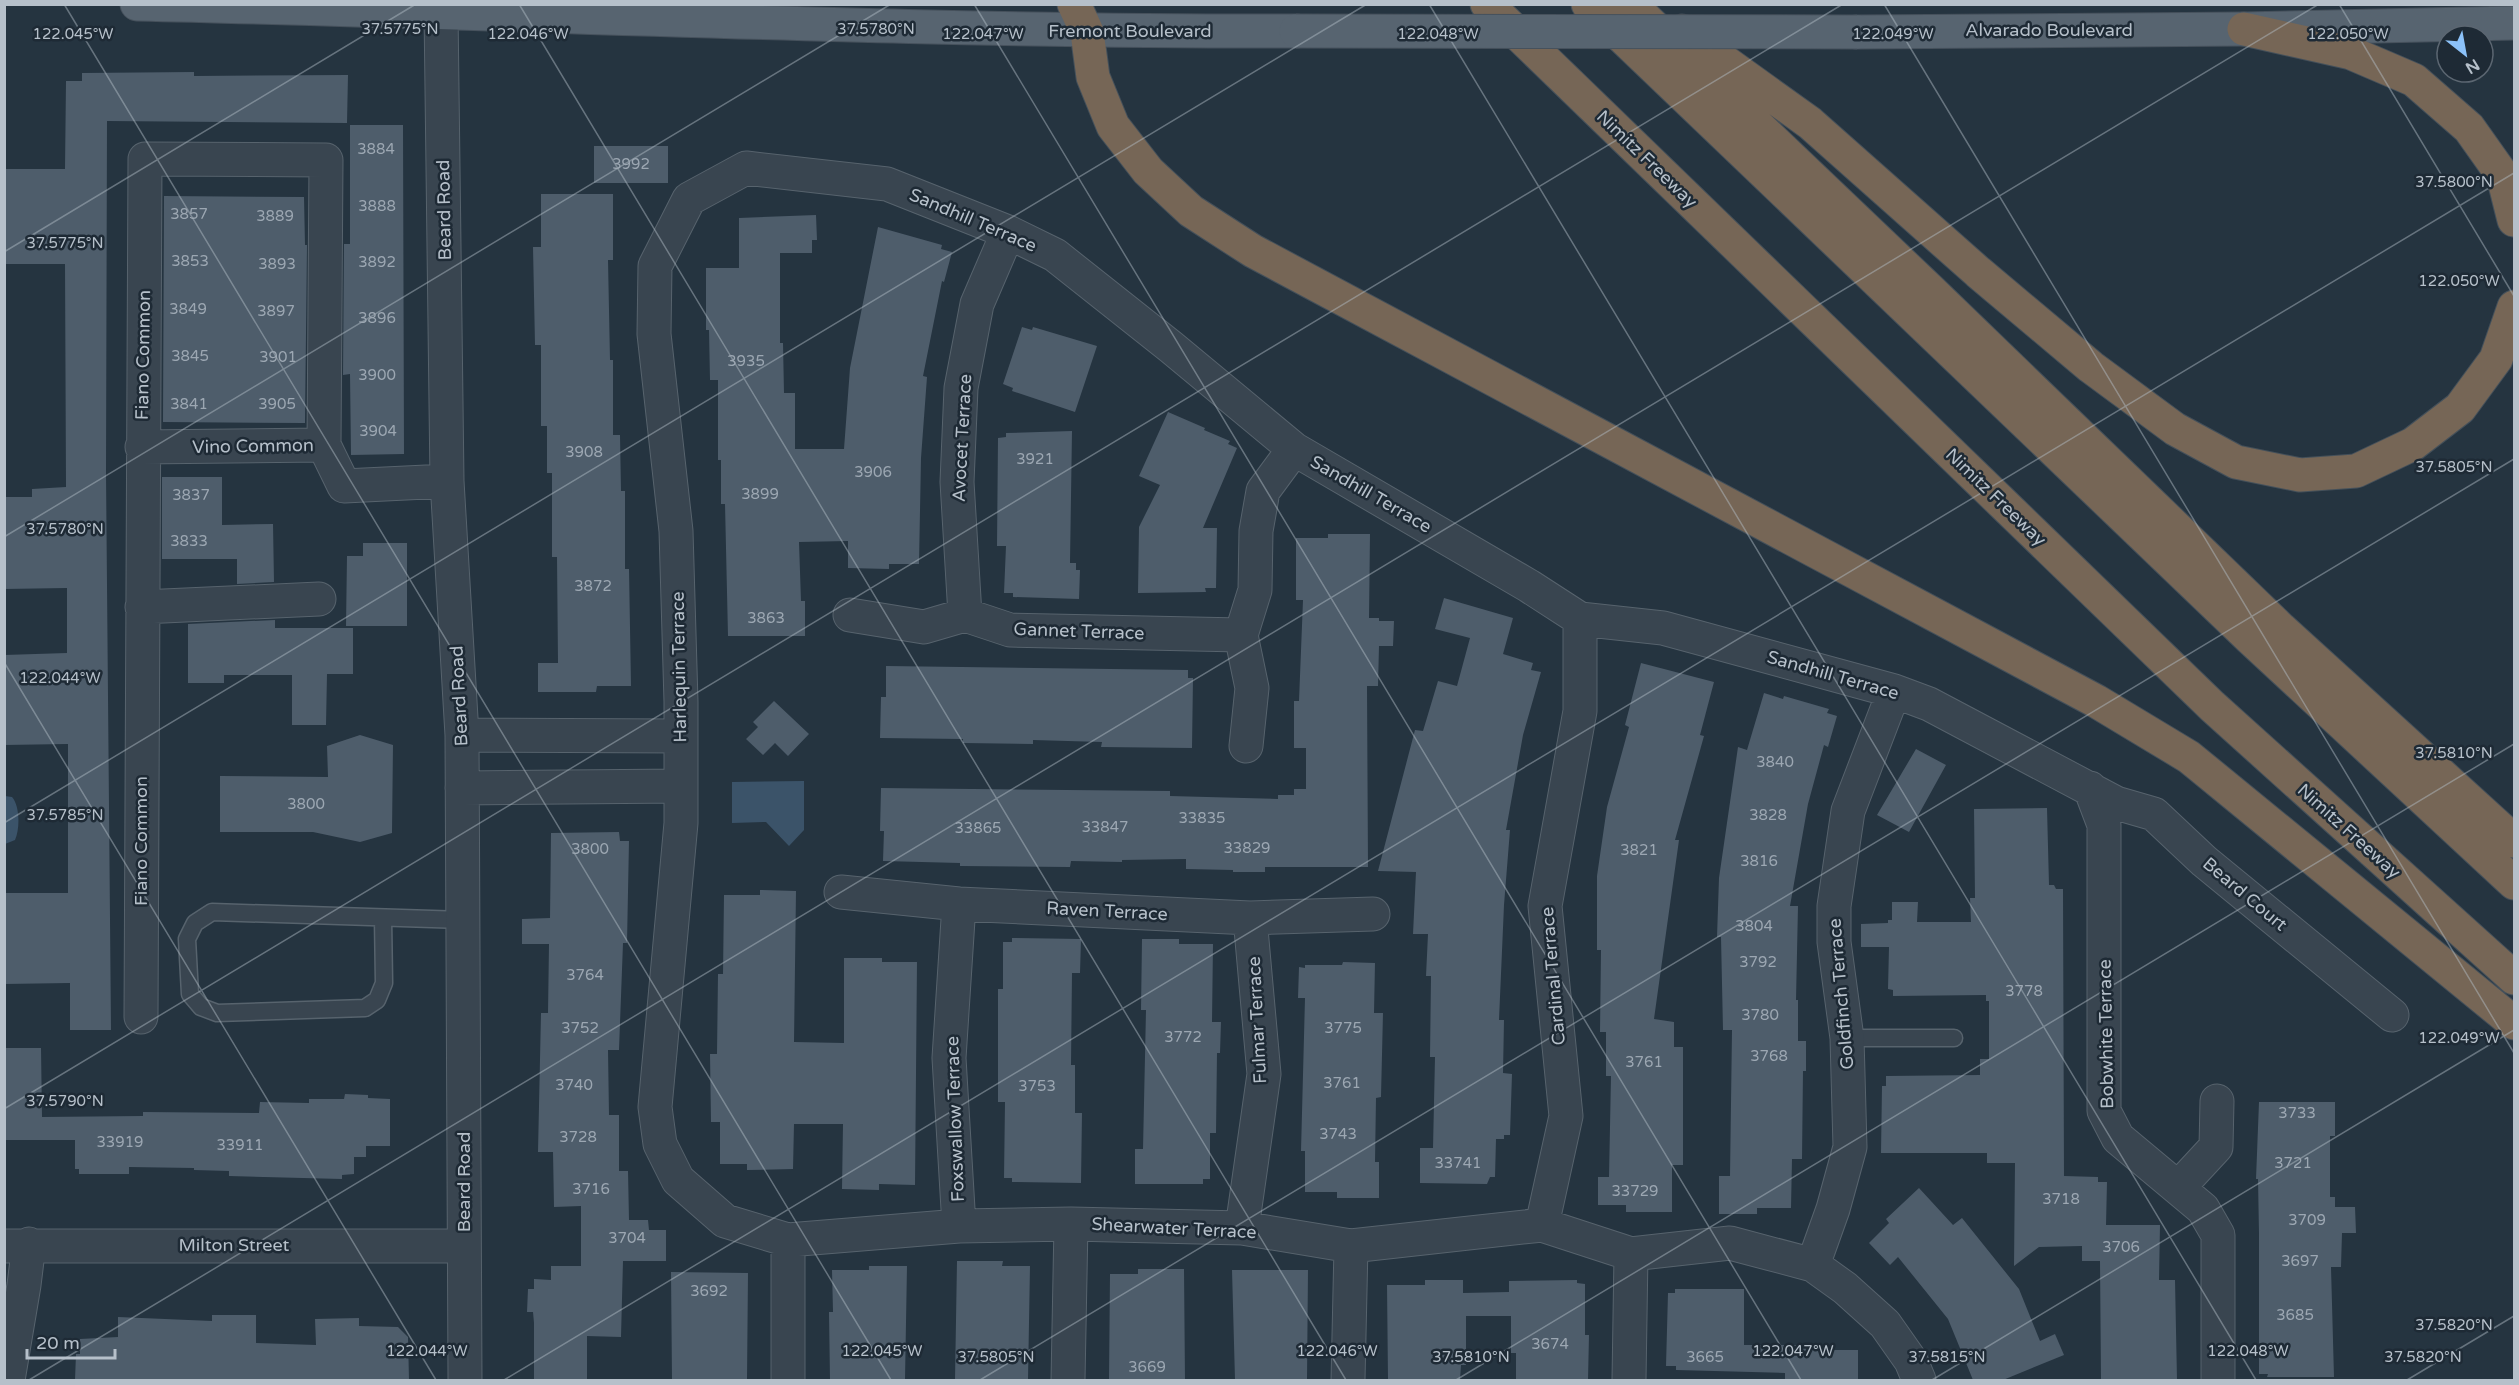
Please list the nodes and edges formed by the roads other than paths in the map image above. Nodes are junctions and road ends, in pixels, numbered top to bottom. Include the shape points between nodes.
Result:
1 (137, 4) edge
2 (1487, 4) edge
3 (1588, 4) edge
4 (1630, 4) edge
5 (1646, 4) edge
6 (441, 11) junction
7 (1081, 18) edge
8 (2514, 23) edge
9 (2244, 29) junction
10 (1296, 31) joint
11 (689, 199) joint
12 (2514, 220) edge
13 (1008, 232) junction
14 (2514, 307) edge
15 (324, 445) junction
16 (142, 447) junction
17 (1294, 449) junction
18 (447, 482) junction
19 (319, 599) dead end
20 (142, 607) junction
21 (849, 615) dead end
22 (965, 615) junction
23 (1580, 619) junction
24 (1242, 635) junction
25 (1894, 691) junction
26 (462, 735) junction
27 (681, 736) junction
28 (1246, 746) dead end
29 (681, 786) junction
30 (462, 788) junction
31 (2090, 788) junction
32 (2514, 840) edge
33 (2514, 883) edge
34 (841, 892) dead end
35 (959, 904) junction
36 (1373, 915) dead end
37 (383, 918) junction
38 (1250, 918) junction
39 (463, 920) junction
40 (2514, 978) edge
41 (2392, 1016) dead end
42 (141, 1017) dead end
43 (2514, 1023) edge
44 (1847, 1038) junction
45 (1954, 1038) dead end
46 (2217, 1101) dead end
47 (660, 1144) joint
48 (2178, 1188) junction
49 (1071, 1224) junction
50 (1542, 1225) junction
51 (959, 1226) junction
52 (1242, 1228) junction
53 (788, 1240) junction
54 (17, 1245) edge
55 (464, 1246) junction
56 (1351, 1246) junction
57 (1631, 1254) junction
58 (1813, 1265) junction
59 (8, 1380) edge
60 (465, 1380) edge
61 (788, 1380) edge
62 (1068, 1380) edge
63 (1348, 1380) edge
64 (1629, 1380) edge
65 (1918, 1380) edge
66 (2218, 1380) edge

1 - 6 main road, Fremont Boulevard
2 - 40 highway, Nimitz Freeway via 2212,706
3 - 33 highway via 2241,630
4 - 32 highway via 2281,629
5 - 14 highway via 1810,123 2091,367 2175,429 2236,462 2300,475 2356,471 2413,444 2460,408 2472,392 2496,359
6 - 7 main road, Fremont Boulevard
6 - 18 street, Beard Road
7 - 10 main road, Fremont Boulevard
7 - 43 highway via 1093,77 1113,126 1148,171 1191,211 1253,251 2096,701 2189,757
8 - 9 main road, Alvarado Boulevard
9 - 10 main road, Alvarado Boulevard, bridge
9 - 12 highway via 2351,53 2414,80 2469,128 2503,176
11 - 13 street, Sandhill Terrace via 746,168 887,184
11 - 27 street, Harlequin Terrace via 654,266 654,334 676,531
13 - 17 street, Sandhill Terrace via 1055,255
13 - 22 street, Avocet Terrace via 977,304 961,388 957,482
15 - 16 street, Vino Common
15 - 16 street, Fiano Common via 326,160 145,159
15 - 18 street, Vino Common via 344,486
16 - 20 street, Fiano Common
17 - 23 street, Sandhill Terrace
17 - 24 street via 1263,491 1256,531 1255,590
18 - 26 street, Beard Road
19 - 20 street
20 - 42 street, Fiano Common
21 - 22 street via 924,627
22 - 24 street, Gannet Terrace via 1010,630
23 - 25 street, Sandhill Terrace via 1663,628
23 - 50 street, Cardinal Terrace via 1580,711 1545,906 1566,1116
24 - 28 street via 1252,688
25 - 31 street, Sandhill Terrace via 1929,704
25 - 44 street, Goldfinch Terrace via 1848,812 1834,906 1834,942
26 - 27 street
26 - 30 street, Beard Road
27 - 29 street, Harlequin Terrace
29 - 30 street
29 - 47 street, Harlequin Terrace via 655,1107
30 - 39 street, Beard Road
31 - 41 street, Beard Court via 2116,803 2154,814 2204,861
31 - 48 street, Bobwhite Terrace via 2104,825 2104,1111 2118,1138
34 - 35 street, Raven Terrace
35 - 38 street, Raven Terrace
35 - 51 street, Foxswallow Terrace via 949,1058
36 - 38 street, Raven Terrace
37 - 37 lane via 212,912 195,923 187,939 190,994 201,1007 217,1013 365,1008 377,1000 384,983
37 - 39 lane
38 - 52 street, Fulmar Terrace via 1264,1074
39 - 55 street, Beard Road
44 - 45 lane
44 - 58 street, Goldfinch Terrace via 1851,1147
46 - 48 street via 2216,1147
47 - 53 street, Shearwater Terrace via 678,1180 725,1221
48 - 66 street, Bobwhite Terrace via 2203,1209 2218,1235
49 - 51 street, Shearwater Terrace
49 - 52 street, Shearwater Terrace
49 - 62 street
50 - 56 street, Shearwater Terrace
50 - 57 street, Shearwater Terrace
51 - 53 street, Shearwater Terrace
52 - 56 street, Shearwater Terrace
53 - 61 street
54 - 55 street, Milton Street
54 - 59 street via 24,1285
55 - 60 street, Beard Road
56 - 63 street
57 - 58 street, Shearwater Terrace via 1730,1244
57 - 64 street
58 - 65 street, Shearwater Terrace via 1885,1324 1911,1361

